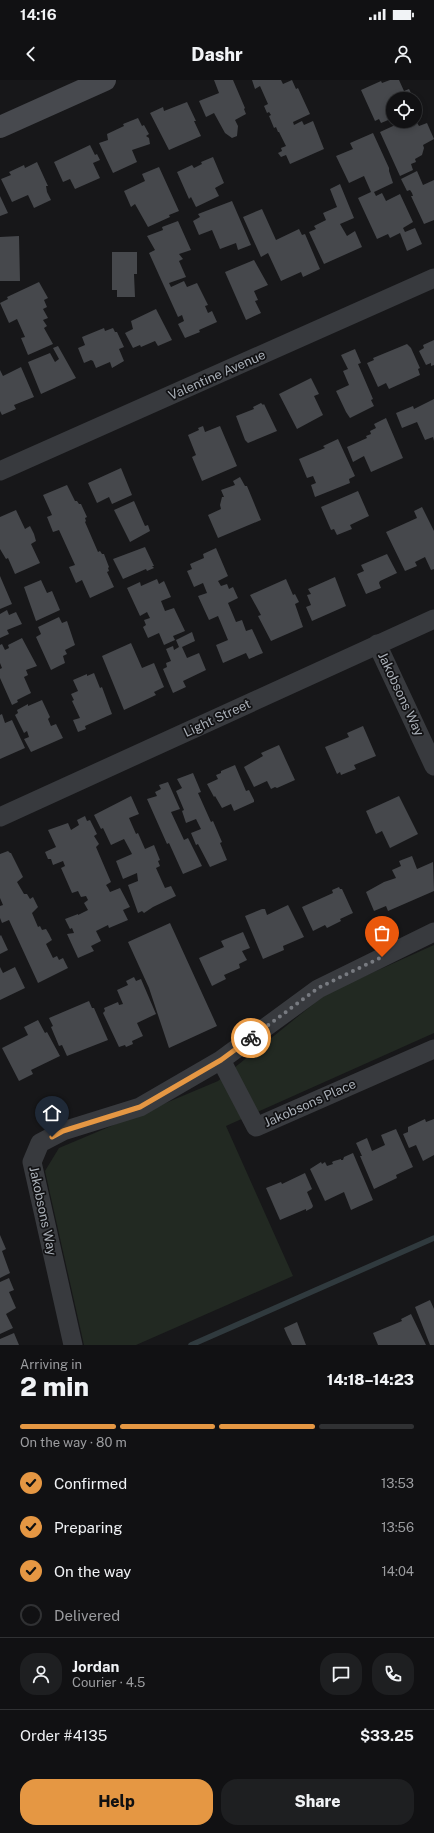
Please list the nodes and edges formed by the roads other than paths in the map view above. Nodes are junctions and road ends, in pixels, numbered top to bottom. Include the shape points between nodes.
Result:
1 (105, 80) edge
2 (0, 127) edge
3 (434, 278) edge
4 (0, 471) edge
5 (434, 619) edge
6 (377, 644) junction
7 (434, 766) edge
8 (0, 817) edge
9 (434, 932) edge
10 (434, 1049) edge
11 (221, 1060) junction
12 (73, 1345) edge

1 - 2 street
3 - 4 street, Valentine Avenue
5 - 6 street, Light Street
6 - 7 street, Jakobsons Way
6 - 8 street, Light Street
9 - 11 street, Jakobsons Way via 318,988
10 - 11 street, Jakobsons Place via 256,1127
11 - 12 street, Jakobsons Way via 140,1107 63,1131 40,1143 32,1162

